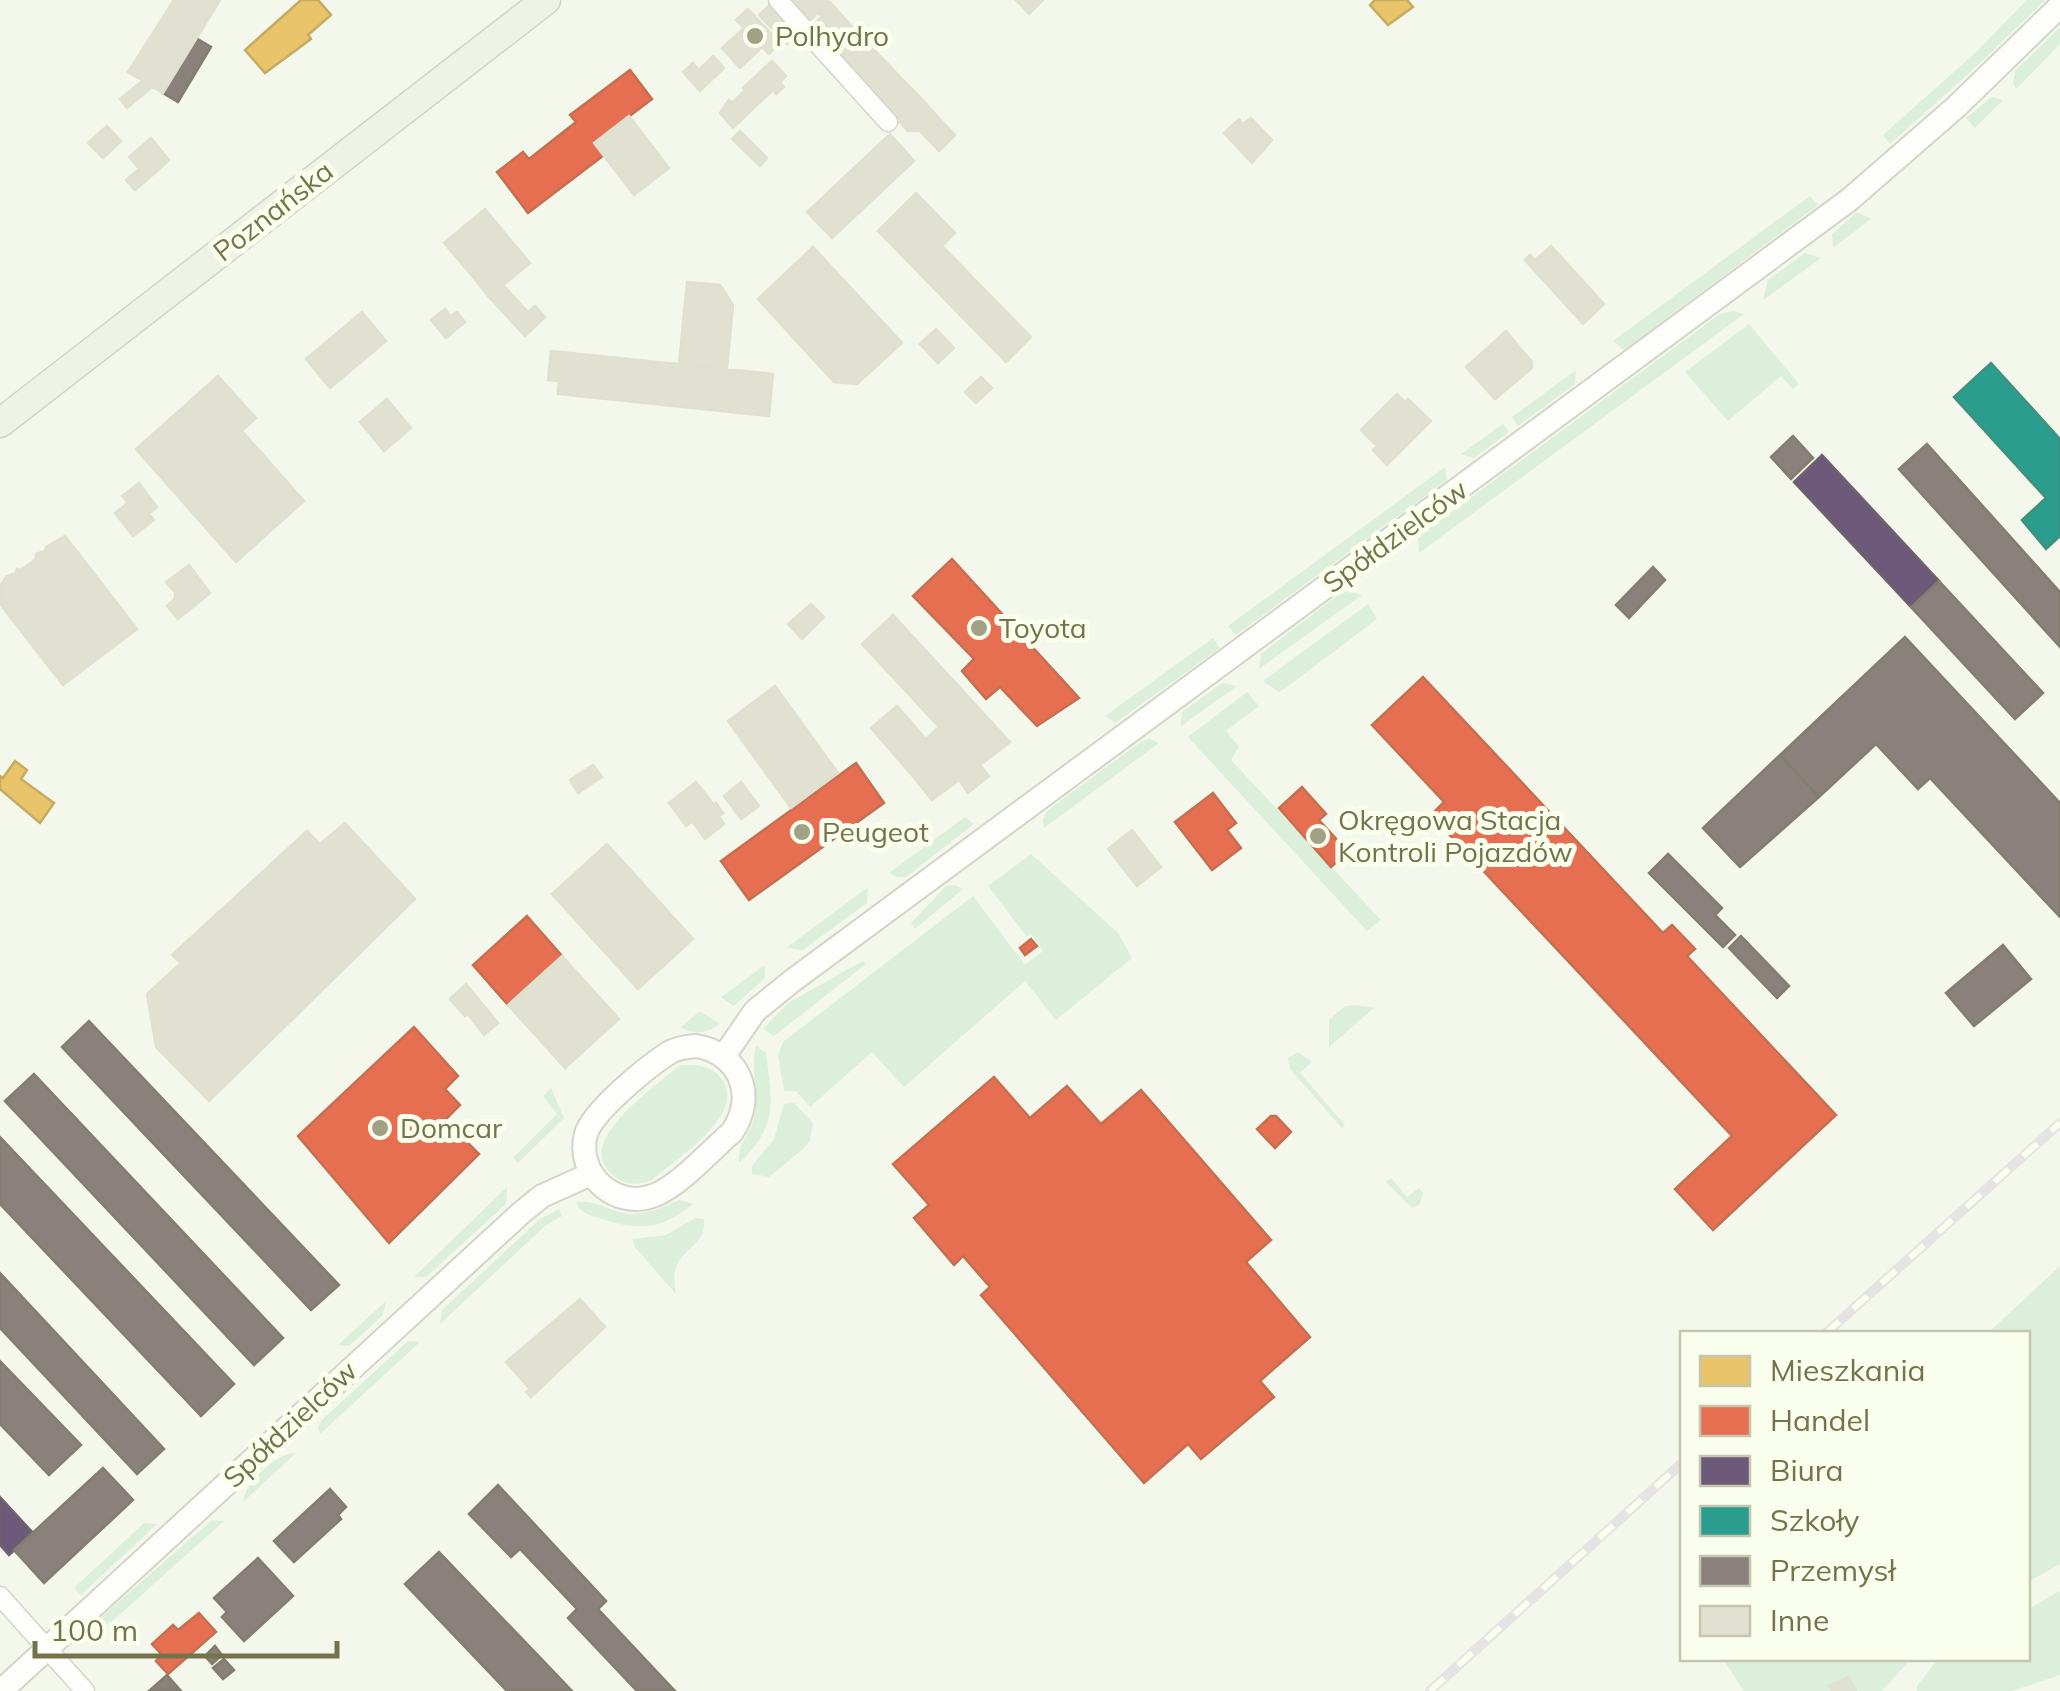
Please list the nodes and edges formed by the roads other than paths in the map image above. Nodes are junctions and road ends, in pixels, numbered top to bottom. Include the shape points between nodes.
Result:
1 (546, 0) edge
2 (778, 0) edge
3 (2060, 6) edge
4 (888, 122) dead end
5 (0, 423) edge
6 (724, 1056) junction
7 (591, 1174) junction
8 (0, 1596) edge
9 (46, 1648) junction
10 (0, 1691) edge
11 (85, 1691) edge

1 - 5 main road, Poznańska
2 - 4 street
3 - 6 street, Spółdzielców via 1850,200 794,979 755,1012
6 - 7 street via 696,1046 676,1050 598,1114 585,1143
6 - 7 street via 744,1087 738,1122 666,1190 631,1200 608,1192
7 - 9 street, Spółdzielców via 521,1213
8 - 9 street
9 - 10 street, Spółdzielców
9 - 11 street

